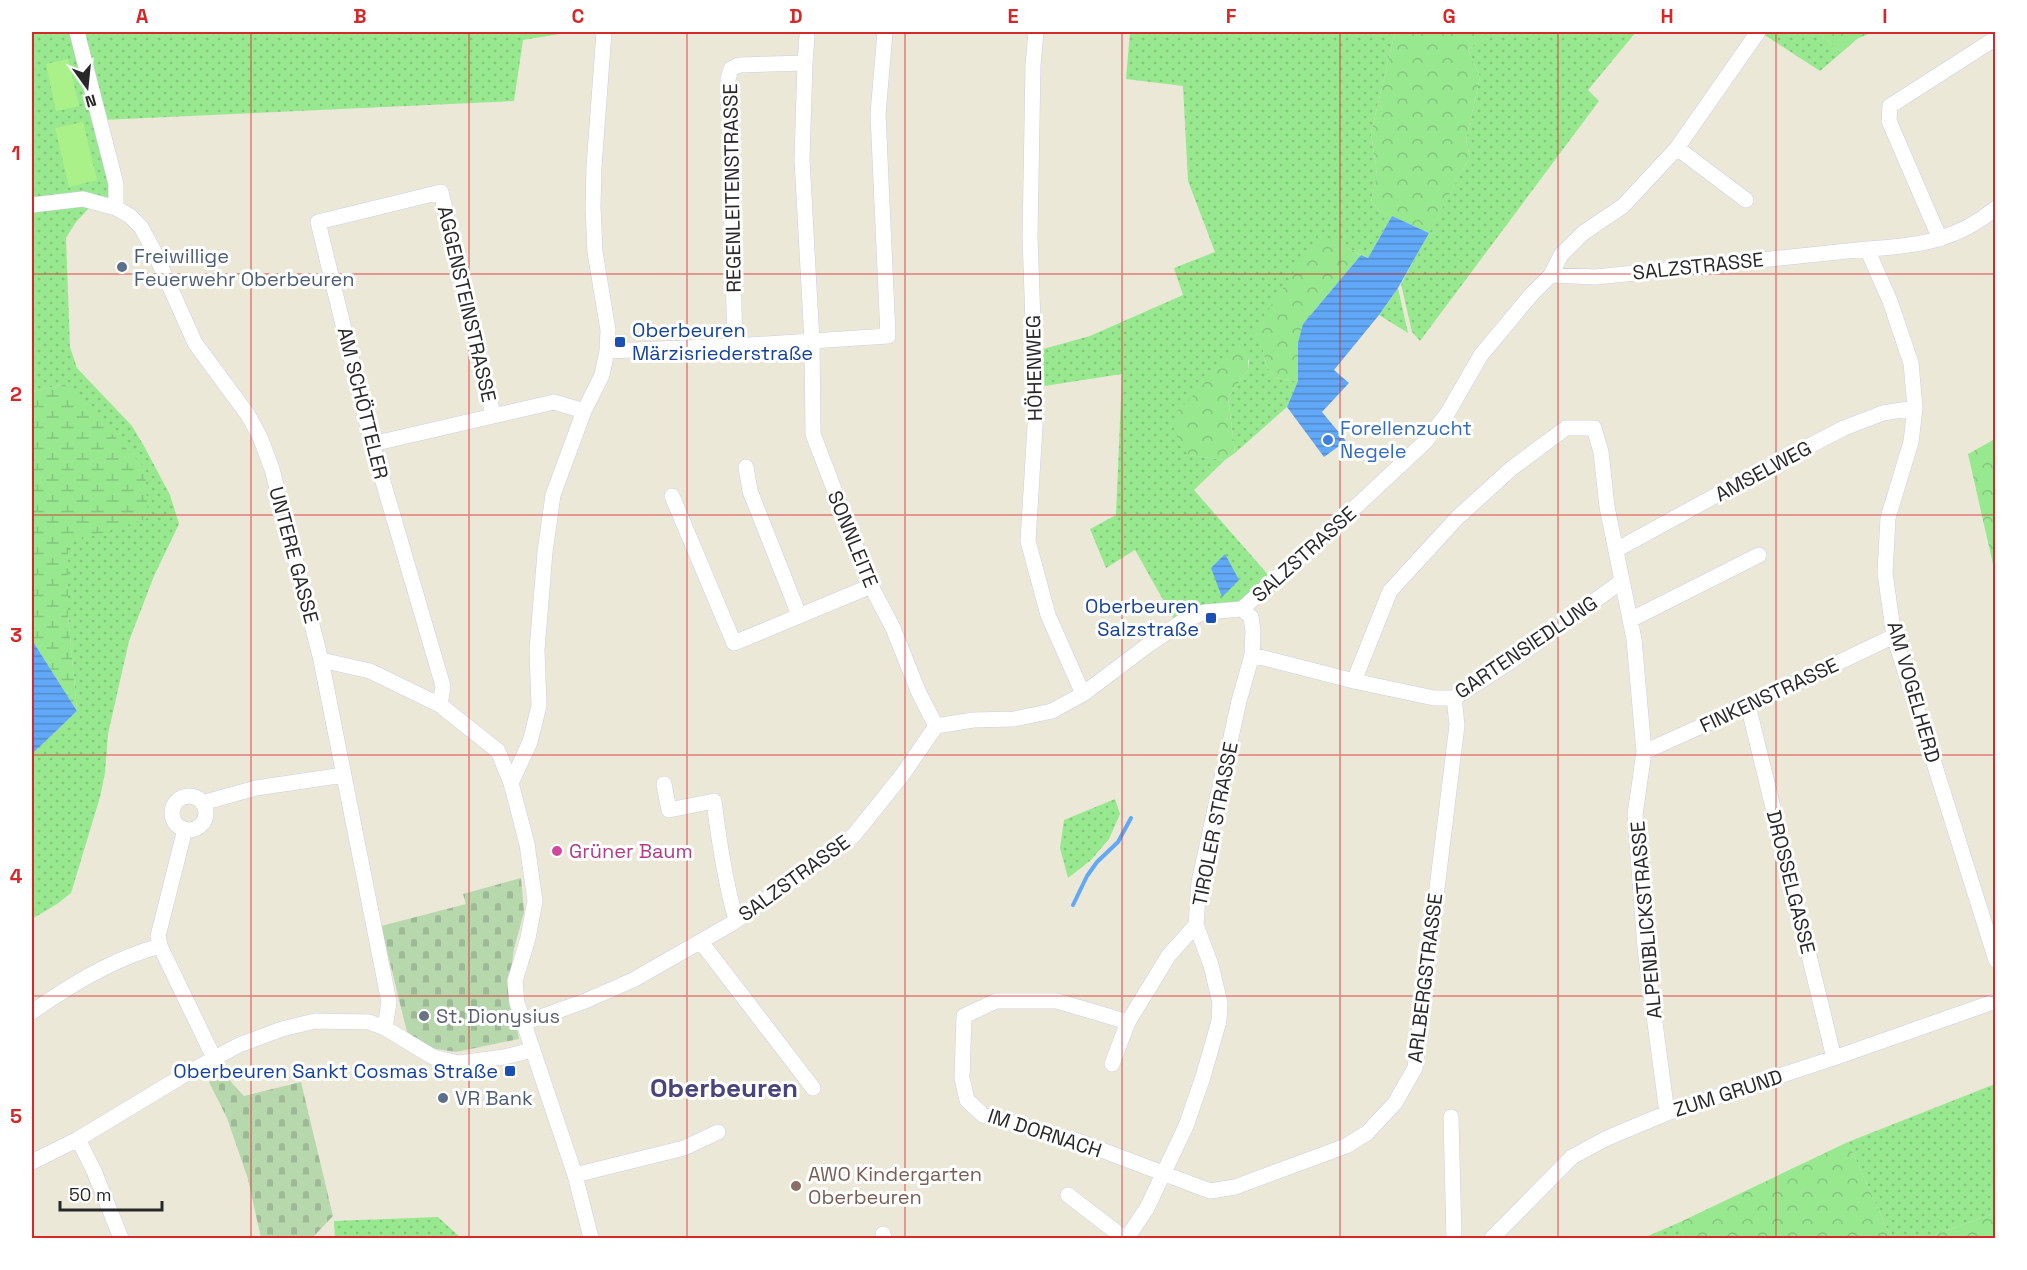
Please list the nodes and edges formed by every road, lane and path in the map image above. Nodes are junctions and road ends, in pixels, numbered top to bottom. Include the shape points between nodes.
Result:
1 (77, 32) edge
2 (604, 32) edge
3 (885, 32) edge
4 (1036, 32) edge
5 (1758, 32) edge
6 (807, 36) dead end
7 (1995, 38) edge
8 (805, 63) junction
9 (1677, 148) junction
10 (441, 192) joint
11 (1746, 200) dead end
12 (32, 205) edge
13 (116, 208) junction
14 (1995, 208) edge
15 (1940, 239) junction
16 (1868, 249) junction
17 (1551, 275) junction
18 (812, 342) junction
19 (735, 346) junction
20 (607, 351) junction
21 (1915, 408) junction
22 (584, 411) junction
23 (493, 415) junction
24 (372, 444) junction
25 (746, 467) dead end
26 (672, 496) dead end
27 (1616, 550) junction
28 (1759, 555) dead end
29 (1622, 581) junction
30 (871, 586) junction
31 (1242, 609) junction
32 (799, 615) junction
33 (1630, 620) junction
34 (1894, 636) junction
35 (1252, 655) junction
36 (321, 660) junction
37 (1354, 681) junction
38 (1083, 694) junction
39 (1454, 698) junction
40 (440, 705) junction
41 (1748, 705) junction
42 (936, 726) junction
43 (1644, 752) junction
44 (344, 775) junction
45 (511, 783) junction
46 (664, 784) dead end
47 (202, 802) junction
48 (185, 829) junction
49 (736, 920) junction
50 (1196, 925) junction
51 (701, 942) junction
52 (160, 946) junction
53 (1995, 960) edge
54 (1995, 1001) edge
55 (32, 1012) edge
56 (1128, 1022) junction
57 (524, 1023) junction
58 (384, 1028) junction
59 (533, 1050) junction
60 (214, 1058) junction
61 (1834, 1058) junction
62 (1112, 1064) dead end
63 (813, 1088) dead end
64 (1667, 1113) junction
65 (1451, 1117) dead end
66 (718, 1132) dead end
67 (78, 1140) junction
68 (32, 1162) edge
69 (1163, 1174) junction
70 (575, 1175) junction
71 (1068, 1195) dead end
72 (121, 1239) edge
73 (591, 1239) edge
74 (1126, 1239) edge
75 (1454, 1239) edge
76 (1492, 1239) edge

1 - 13 street via 116,184
2 - 20 street via 593,207 595,252 608,330
3 - 18 street via 878,114 888,336
4 - 38 street, HÖHENWEG via 1030,236 1036,410 1028,541 1048,615
5 - 9 street
6 - 8 street
7 - 15 street via 1890,106 1889,121
8 - 18 street via 802,159
8 - 19 street, REGENLEITENSTRASSE via 739,65 731,69 728,79
9 - 11 street
9 - 17 street via 1623,206 1583,233 1561,255
10 - 23 street, AGGENSTEINSTRASSE
10 - 24 street, AM SCHÖTTELER via 318,222
12 - 13 street, UNTERE GASSE via 83,199
13 - 36 street, UNTERE GASSE via 141,227 195,343 260,437 272,469
14 - 15 street, SALZSTRASSE via 1960,232
15 - 16 street, SALZSTRASSE via 1906,247
16 - 17 street, SALZSTRASSE via 1596,277
16 - 21 street, AM VOGELHERD via 1911,363
17 - 31 street, SALZSTRASSE via 1481,356 1447,414 1425,442
18 - 19 street
18 - 30 street, SONNLEITE via 813,434
19 - 20 street
20 - 22 street via 602,375
21 - 27 street, AMSELWEG via 1844,428
21 - 34 street, AM VOGELHERD via 1911,442 1888,518 1885,573
22 - 23 street via 554,402
22 - 45 street via 553,495 537,650 538,706 530,742
23 - 24 street
24 - 40 street, AM SCHÖTTELER via 443,686
25 - 32 street via 750,491
26 - 32 street via 734,643
27 - 29 street, ALPENBLICKSTRASSE
27 - 37 street via 1594,428 1566,428 1512,468 1458,517 1390,591
28 - 33 street
29 - 33 street, ALPENBLICKSTRASSE
29 - 39 street, GARTENSIEDLUNG
30 - 32 street
30 - 42 street, SONNLEITE
31 - 35 street, TIROLER STRASSE via 1251,617
31 - 38 street, SALZSTRASSE via 1205,612 1183,621
33 - 43 street, ALPENBLICKSTRASSE
34 - 41 street, FINKENSTRASSE
34 - 53 street, AM VOGELHERD
35 - 37 street, GARTENSIEDLUNG
35 - 50 street, TIROLER STRASSE via 1199,882
36 - 40 street via 370,671
36 - 44 street, UNTERE GASSE
37 - 39 street, GARTENSIEDLUNG via 1434,698
38 - 42 street, SALZSTRASSE via 1052,711 1014,719
39 - 69 street, ARLBERGSTRASSE via 1458,726 1415,1068 1395,1103 1346,1146 1235,1187 1210,1191
40 - 45 street via 498,751
41 - 43 street, FINKENSTRASSE
41 - 61 street, DROSSELGASSE
42 - 49 street, SALZSTRASSE via 854,835
43 - 64 street, ALPENBLICKSTRASSE via 1635,815 1645,948
44 - 47 street via 256,788
44 - 58 street, UNTERE GASSE via 389,1002
45 - 57 street via 527,844 535,901 515,981
46 - 49 street via 669,810 714,801 721,858
47 - 48 street via 204,819 196,827
47 - 48 street via 193,796 177,800 172,810 174,820
48 - 52 street via 158,936
49 - 51 street, SALZSTRASSE
50 - 56 street via 1169,955
50 - 69 street, TIROLER STRASSE via 1220,1003 1219,1021 1186,1126
51 - 57 street, SALZSTRASSE via 612,989
51 - 63 street
52 - 55 street via 140,951 64,989
52 - 60 street
54 - 61 street, ZUM GRUND
56 - 62 street
56 - 69 street, IM DORNACH via 1058,1001 996,1001 964,1016 962,1078 967,1101 983,1115 1078,1141
57 - 59 street
58 - 59 street via 433,1057 459,1063
58 - 60 street via 369,1022 315,1021 282,1029
59 - 70 street
60 - 67 street
61 - 64 street, ZUM GRUND
64 - 76 street, ZUM GRUND via 1572,1157
65 - 75 street
66 - 70 street via 684,1148
67 - 68 street
67 - 72 street
69 - 74 street, TIROLER STRASSE
70 - 73 street
71 - 74 street

